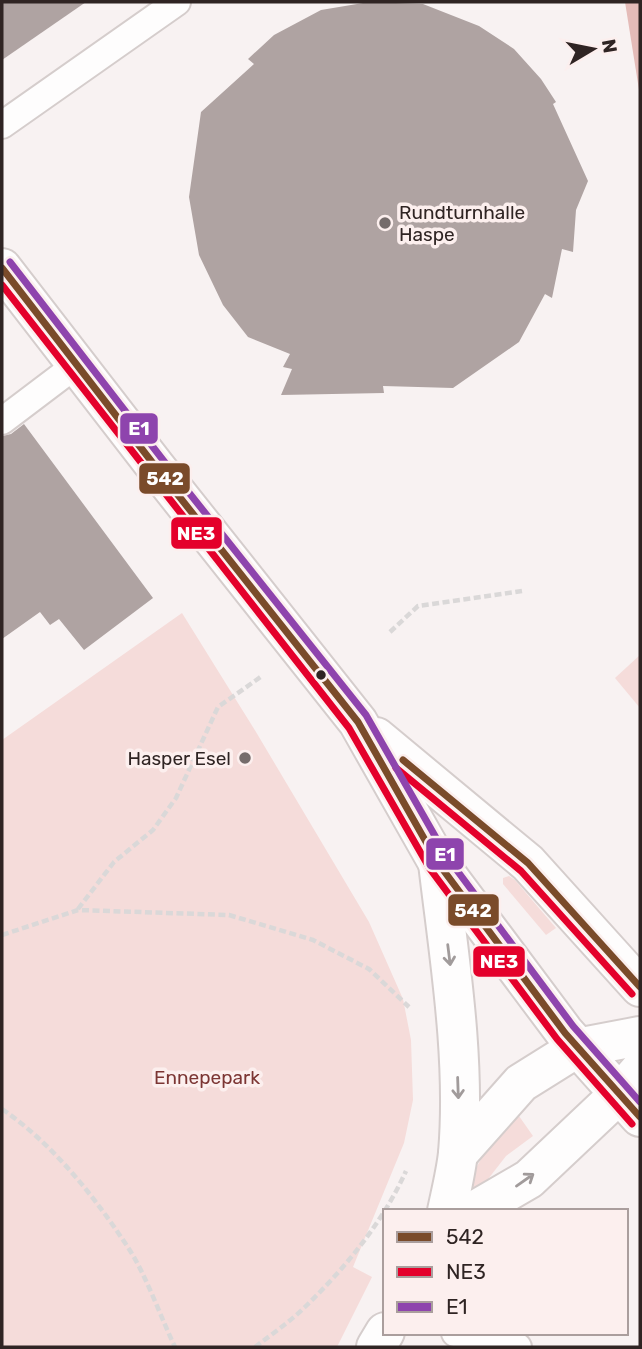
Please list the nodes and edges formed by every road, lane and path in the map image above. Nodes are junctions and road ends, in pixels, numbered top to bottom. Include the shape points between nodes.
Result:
1 (177, 2) edge
2 (2, 125) edge
3 (2, 268) edge
4 (76, 365) junction
5 (2, 421) edge
6 (522, 591) dead end
7 (390, 632) dead end
8 (301, 648) junction
9 (358, 722) junction
10 (438, 863) junction
11 (78, 910) junction
12 (2, 935) edge
13 (640, 987) edge
14 (413, 1011) dead end
15 (640, 1035) edge
16 (577, 1048) junction
17 (633, 1093) edge
18 (2, 1109) edge
19 (458, 1154) junction
20 (406, 1171) dead end
21 (385, 1209) edge
22 (447, 1209) edge
23 (477, 1209) edge
24 (383, 1213) edge
25 (464, 1335) edge
26 (175, 1347) edge
27 (255, 1347) edge
28 (518, 1347) edge

1 - 2 lane
3 - 4 main road
4 - 5 lane
4 - 8 main road
6 - 7 path via 418,607
8 - 9 main road
8 - 11 path via 218,708 176,798 153,830 114,862
9 - 10 main road
9 - 13 main road via 528,863
10 - 16 main road
10 -> 19 main road via 457,1021
11 - 12 path
11 - 14 path via 229,915 313,940 369,970
15 - 16 main road
16 - 17 main road
16 - 19 main road via 521,1083
23 -> 17 main road via 529,1179
18 - 26 path via 31,1129 81,1184 130,1251
19 - 22 main road
20 - 21 path
24 - 27 path via 354,1255 305,1307
25 - 28 lane

